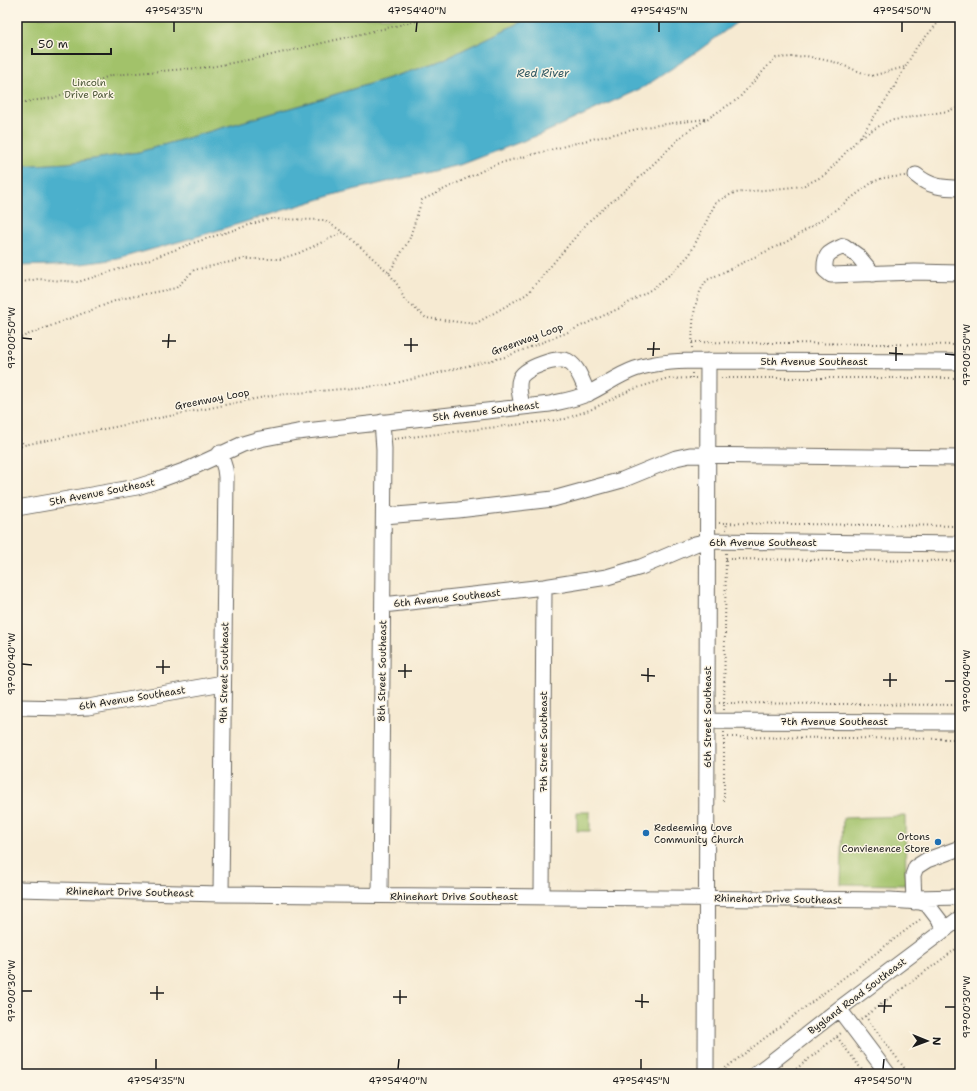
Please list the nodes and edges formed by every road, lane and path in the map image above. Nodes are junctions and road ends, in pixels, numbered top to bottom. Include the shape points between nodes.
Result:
1 (428, 17) edge
2 (943, 17) edge
3 (905, 67) junction
4 (17, 103) edge
5 (960, 106) edge
6 (707, 119) junction
7 (859, 138) junction
8 (916, 175) joint
9 (960, 188) edge
10 (344, 232) junction
11 (389, 273) junction
12 (960, 273) edge
13 (873, 274) dead end
14 (17, 283) edge
15 (17, 340) edge
16 (692, 342) junction
17 (960, 345) edge
18 (691, 361) junction
19 (708, 361) junction
20 (960, 362) edge
21 (708, 378) junction
22 (960, 378) edge
23 (588, 394) junction
24 (522, 407) junction
25 (382, 422) junction
26 (17, 436) edge
27 (24, 445) junction
28 (17, 448) edge
29 (220, 453) junction
30 (708, 455) junction
31 (960, 458) edge
32 (17, 508) edge
33 (384, 516) junction
34 (708, 522) junction
35 (727, 523) junction
36 (960, 526) edge
37 (708, 541) junction
38 (726, 541) junction
39 (960, 544) edge
40 (726, 558) junction
41 (960, 561) edge
42 (544, 587) junction
43 (382, 605) junction
44 (224, 683) junction
45 (724, 702) junction
46 (708, 703) junction
47 (960, 705) edge
48 (17, 707) edge
49 (708, 721) junction
50 (724, 721) junction
51 (960, 722) edge
52 (724, 737) junction
53 (960, 740) edge
54 (724, 801) dead end
55 (960, 848) edge
56 (17, 889) edge
57 (221, 894) junction
58 (380, 895) junction
59 (542, 896) junction
60 (960, 897) edge
61 (706, 899) junction
62 (914, 900) junction
63 (933, 911) junction
64 (960, 918) edge
65 (946, 929) junction
66 (960, 946) edge
67 (839, 1009) junction
68 (865, 1016) junction
69 (851, 1026) junction
70 (837, 1037) junction
71 (706, 1074) edge
72 (718, 1074) edge
73 (756, 1074) edge
74 (790, 1074) edge
75 (865, 1074) edge
76 (888, 1074) edge
77 (909, 1074) edge

1 - 4 path via 262,58 210,67 112,75 53,98
2 - 3 path via 916,48
3 - 6 path via 871,76 834,62 806,56 775,58 738,99
3 - 7 path via 890,94
5 - 7 path, Greenway Loop via 948,111 888,121
6 - 11 path via 652,126 496,164 422,200 409,240
6 - 11 path via 684,133 637,180 589,221 527,294 475,324 426,318 404,299 399,286
7 - 27 path, Greenway Loop via 825,175 802,186 734,193 716,202 690,254 652,289 566,334 505,357 387,385 275,395
8 - 9 street via 923,181 941,188
8 - 16 path via 896,176 873,182 790,240 707,280 695,305
10 - 11 path
10 - 14 path via 324,220 268,219 78,282 38,279
10 - 15 path via 280,259 244,259 194,270 176,288 120,299
12 - 13 street
16 - 17 path
16 - 18 path
18 - 19 street, 5th Avenue Southeast
18 - 21 path via 692,378
18 - 23 street, 5th Avenue Southeast via 636,369
19 - 20 street, 5th Avenue Southeast
19 - 21 street, 6th Street Southeast
21 - 22 path
21 - 30 street, 6th Street Southeast
23 - 24 street, 5th Avenue Southeast via 568,400
23 - 24 street via 574,365 558,359 534,367 521,376 519,386
24 - 25 street, 5th Avenue Southeast
25 - 29 street, 5th Avenue Southeast via 260,439
25 - 33 street, 8th Street Southeast
26 - 27 path
27 - 28 path, Greenway Loop
29 - 32 street, 5th Avenue Southeast via 189,469 137,487
29 - 44 street, 9th Street Southeast via 226,469
30 - 31 street
30 - 33 street via 676,458 622,480 553,499
30 - 34 street, 6th Street Southeast
33 - 43 street, 8th Street Southeast
34 - 35 path
34 - 37 street, 6th Street Southeast
35 - 36 path
35 - 38 path
37 - 38 street, 6th Avenue Southeast
37 - 42 street, 6th Avenue Southeast via 626,572 577,583
37 - 46 street, 6th Street Southeast
38 - 39 street, 6th Avenue Southeast
38 - 40 path
40 - 41 path
40 - 45 path
42 - 43 street, 6th Avenue Southeast
42 - 59 street, 7th Street Southeast
43 - 58 street, 8th Street Southeast
44 - 48 street, 6th Avenue Southeast via 88,707
44 - 57 street, 9th Street Southeast
45 - 46 path
45 - 47 path
45 - 50 path
46 - 49 street, 6th Street Southeast
49 - 50 street, 7th Avenue Southeast
49 - 61 street, 6th Street Southeast
50 - 51 street, 7th Avenue Southeast
50 - 52 path
52 - 53 path
52 - 54 path
55 - 62 street via 927,860 916,867 913,875
56 - 57 street, Rhinehart Drive Southeast
57 - 58 street, Rhinehart Drive Southeast
58 - 59 street, Rhinehart Drive Southeast
59 - 61 street, Rhinehart Drive Southeast
60 - 62 street, Rhinehart Drive Southeast
61 - 62 street, Rhinehart Drive Southeast
61 - 71 street, 6th Street Southeast
62 - 63 street, Rhinehart Drive Southeast via 926,904
63 - 65 street, Rhinehart Drive Southeast
63 - 72 path
64 - 65 street, Bygland Road Southeast
65 - 67 street, Bygland Road Southeast
66 - 68 path
67 - 69 street
67 - 73 street, Bygland Road Southeast
68 - 69 path
68 - 77 path
69 - 70 path
69 - 76 street
70 - 74 path
70 - 75 path

